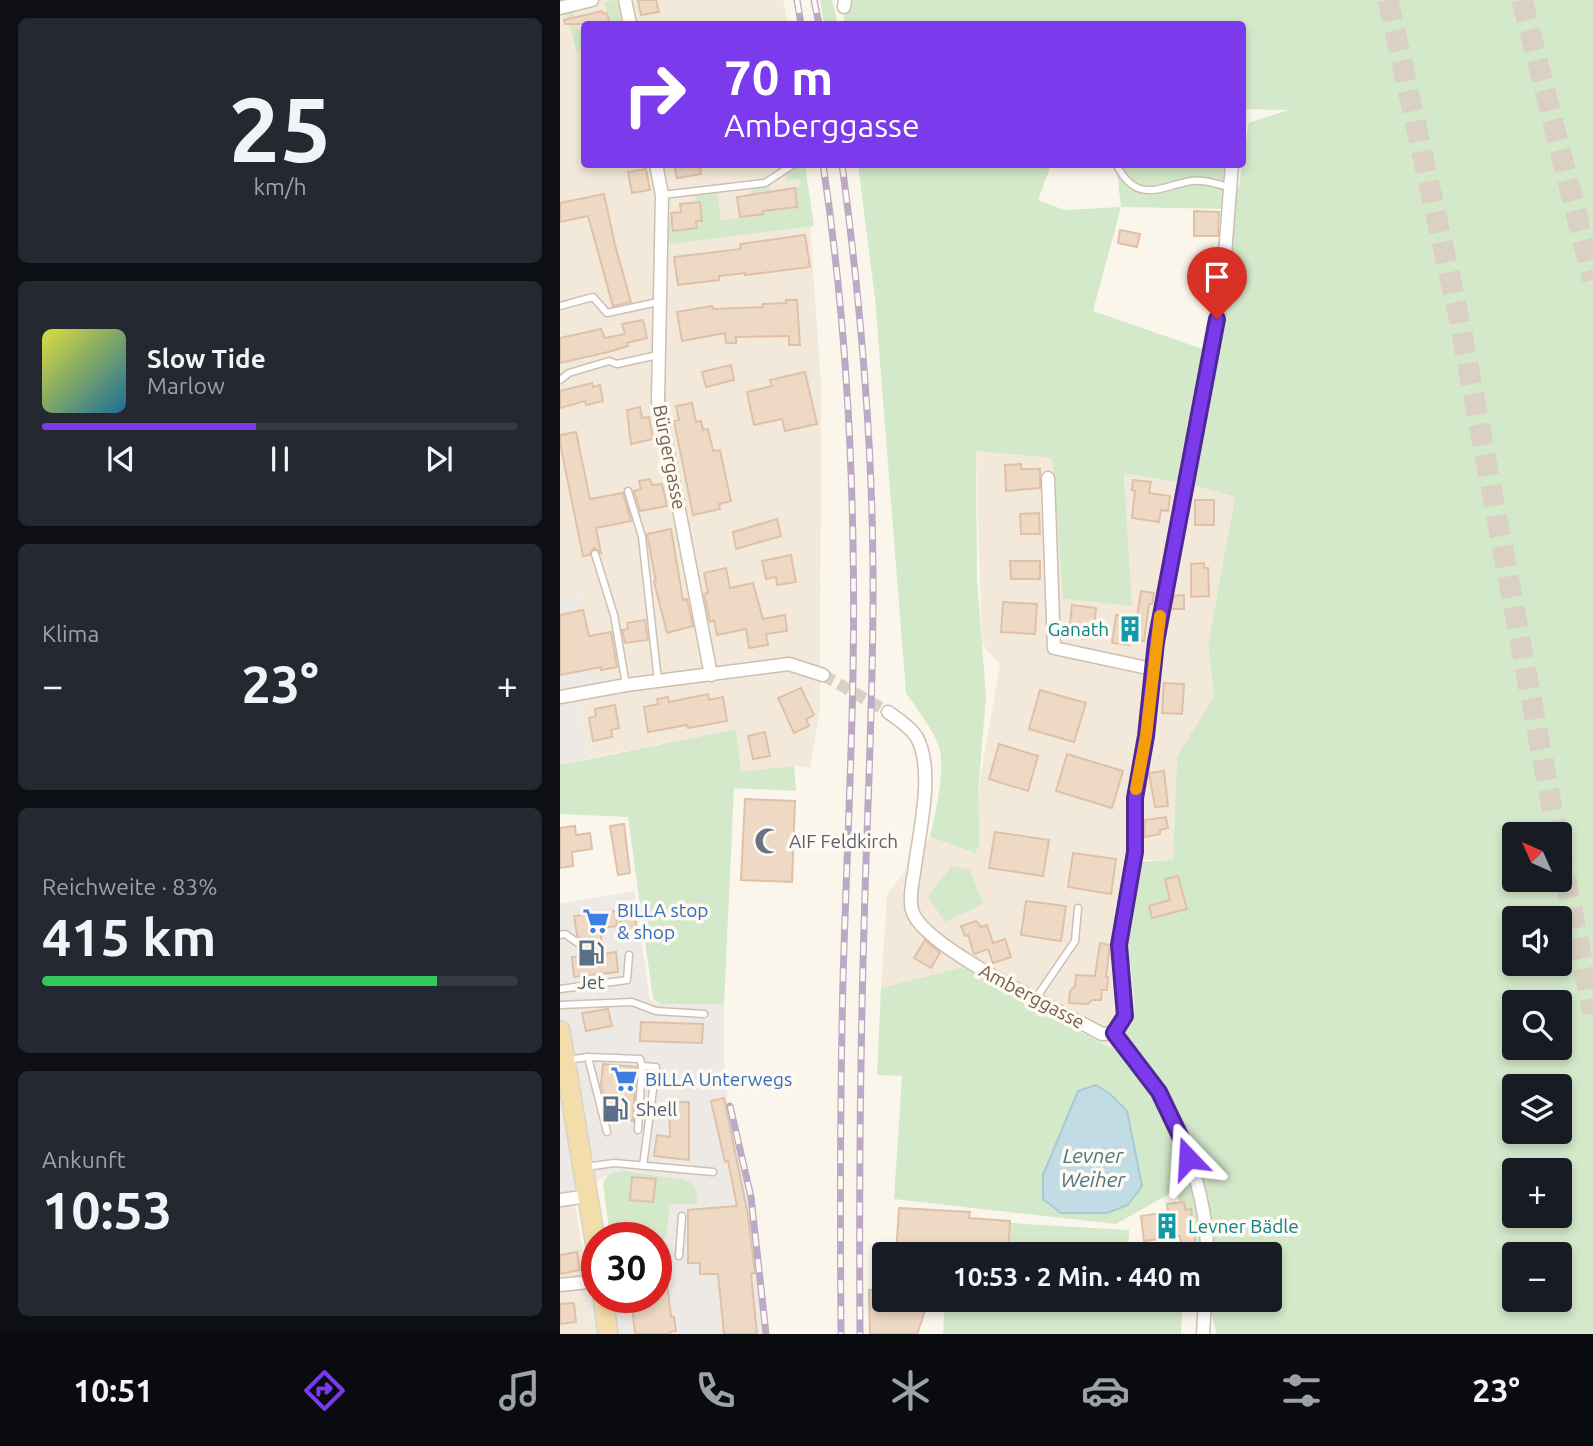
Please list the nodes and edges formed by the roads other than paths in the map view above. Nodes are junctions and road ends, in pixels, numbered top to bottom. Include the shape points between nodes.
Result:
1 (592, 0) edge
2 (625, 0) edge
3 (560, 8) edge
4 (629, 21) edge
5 (657, 168) edge
6 (788, 168) edge
7 (1119, 168) edge
8 (1231, 168) edge
9 (1229, 187) junction
10 (662, 195) junction
11 (659, 302) junction
12 (560, 306) edge
13 (658, 355) junction
14 (560, 380) edge
15 (1048, 478) dead end
16 (628, 491) dead end
17 (595, 554) dead end
18 (1152, 669) junction
19 (710, 675) junction
20 (823, 675) tunnel mouth
21 (658, 681) junction
22 (626, 685) junction
23 (560, 697) edge
24 (888, 712) tunnel mouth
25 (1077, 908) dead end
26 (560, 935) edge
27 (578, 943) dead end
28 (629, 956) dead end
29 (594, 975) dead end
30 (595, 984) junction
31 (560, 989) edge
32 (1036, 998) junction
33 (560, 1006) edge
34 (704, 1014) dead end
35 (560, 1031) edge
36 (1114, 1033) junction
37 (588, 1058) junction
38 (565, 1060) junction
39 (642, 1066) junction
40 (568, 1121) edge
41 (638, 1130) dead end
42 (607, 1132) dead end
43 (643, 1166) junction
44 (584, 1168) junction
45 (713, 1172) dead end
46 (588, 1196) junction
47 (560, 1200) edge
48 (682, 1216) dead end
49 (592, 1222) edge
50 (1208, 1242) edge
51 (679, 1256) dead end
52 (581, 1283) edge
53 (560, 1285) edge
54 (1204, 1312) edge
55 (605, 1313) edge
56 (608, 1334) edge
57 (1203, 1334) edge

1 - 3 street
2 - 4 street
5 - 10 street, Bürgergasse
6 - 10 lane via 765,183
7 - 9 lane via 1142,190 1157,191 1192,181
8 - 9 street
9 - 18 street via 1222,293
10 - 11 street, Bürgergasse
11 - 12 lane via 607,313 593,297
11 - 13 street, Bürgergasse
13 - 14 lane via 617,364 609,361
13 - 19 street, Bürgergasse via 658,401
15 - 18 street via 1054,648
16 - 21 lane via 642,537
17 - 22 lane via 614,615
18 - 36 street via 1135,798 1135,852 1119,945 1125,1016
19 - 20 street via 789,664
19 - 21 street
21 - 22 street
22 - 23 street
24 - 32 street, Amberggasse via 916,736 924,763 912,914 966,960
25 - 32 lane via 1075,941
26 - 27 lane
28 - 30 lane via 626,980
29 - 30 lane
30 - 31 lane
32 - 36 street, Amberggasse via 1102,1034
33 - 34 lane via 632,1002 656,1012
35 - 38 main road
36 - 50 street via 1159,1092 1181,1138
37 - 38 lane
37 - 39 lane via 640,1059
37 - 42 lane
38 - 40 main road
39 - 41 lane
39 - 43 lane via 656,1067
40 - 44 main road
43 - 44 lane via 614,1163
43 - 45 lane
44 - 46 main road
46 - 47 street
46 - 49 main road
48 - 51 lane
52 - 53 street
54 - 57 street
55 - 56 main road

